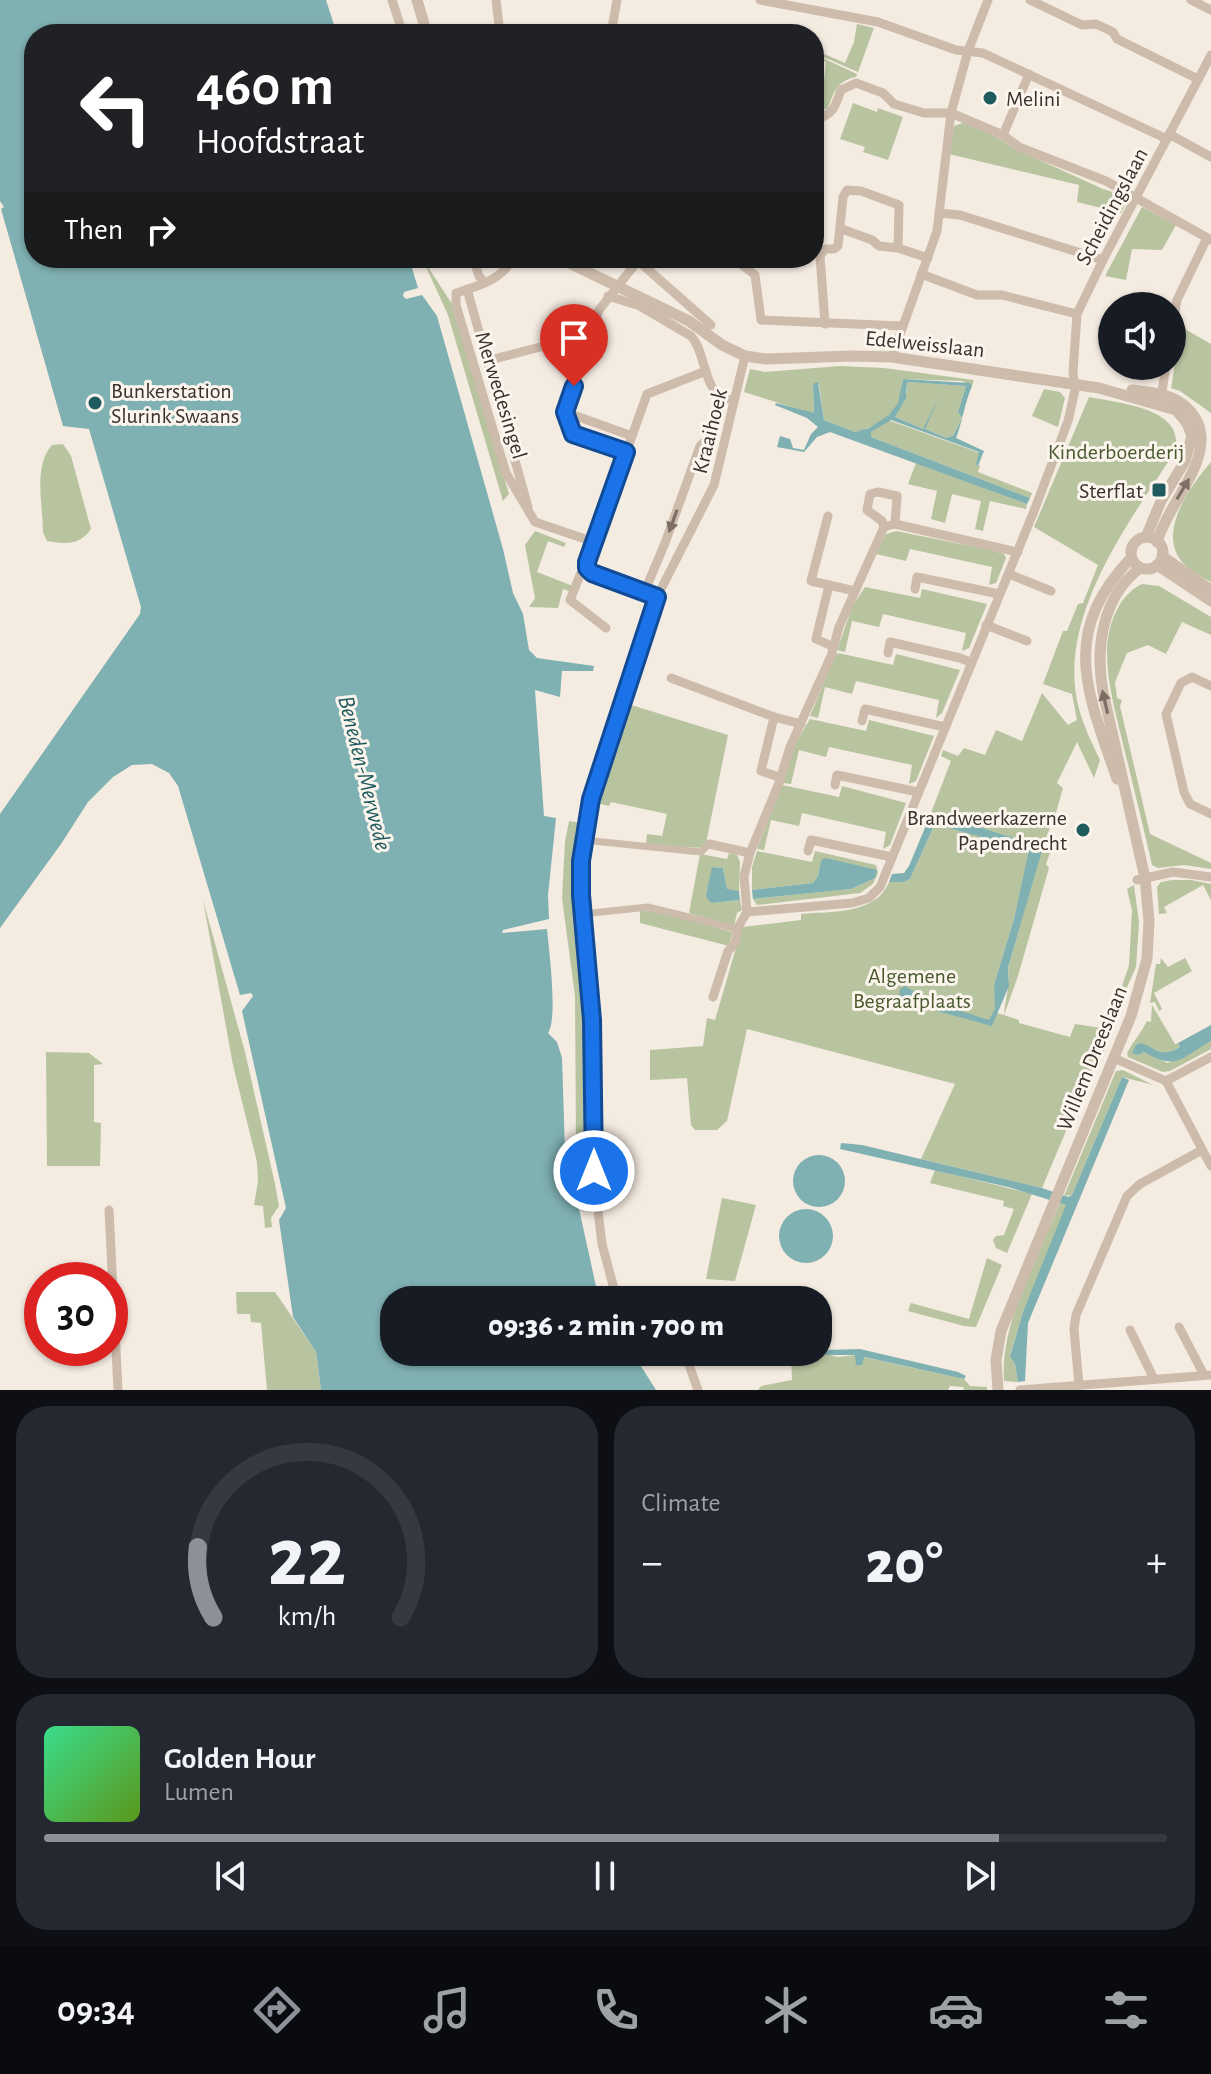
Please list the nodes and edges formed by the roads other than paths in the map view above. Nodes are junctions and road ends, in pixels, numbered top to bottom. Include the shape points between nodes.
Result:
1 (392, 0) edge
2 (417, 0) edge
3 (496, 0) edge
4 (617, 0) edge
5 (760, 0) edge
6 (830, 0) edge
7 (988, 0) edge
8 (1030, 0) edge
9 (1191, 0) edge
10 (1211, 10) edge
11 (829, 13) junction
12 (400, 24) edge
13 (424, 24) edge
14 (499, 24) edge
15 (613, 24) edge
16 (968, 51) junction
17 (1211, 55) edge
18 (1029, 74) junction
19 (1204, 76) edge
20 (951, 113) junction
21 (824, 116) edge
22 (1003, 135) junction
23 (1168, 136) junction
24 (1211, 157) edge
25 (1136, 197) junction
26 (939, 213) junction
27 (842, 229) junction
28 (1209, 239) edge
29 (898, 248) junction
30 (824, 250) edge
31 (928, 258) junction
32 (1103, 260) junction
33 (476, 268) edge
34 (507, 268) edge
35 (580, 268) edge
36 (630, 268) edge
37 (645, 268) edge
38 (746, 268) edge
39 (821, 268) edge
40 (921, 274) junction
41 (484, 282) junction
42 (617, 285) junction
43 (461, 291) junction
44 (1181, 292) edge
45 (608, 296) junction
46 (1077, 314) junction
47 (825, 324) junction
48 (711, 325) dead end
49 (902, 326) junction
50 (745, 356) junction
51 (892, 357) junction
52 (582, 360) junction
53 (486, 361) junction
54 (706, 371) junction
55 (1164, 380) edge
56 (1074, 383) junction
57 (722, 398) junction
58 (1161, 399) junction
59 (735, 400) junction
60 (565, 412) junction
61 (1202, 435) edge
62 (632, 436) junction
63 (626, 452) junction
64 (529, 514) junction
65 (828, 516) dead end
66 (1152, 540) junction
67 (594, 542) junction
68 (1018, 552) junction
69 (1160, 560) junction
70 (1136, 563) junction
71 (587, 568) junction
72 (1009, 574) junction
73 (829, 585) junction
74 (915, 589) dead end
75 (1211, 590) edge
76 (855, 591) junction
77 (1051, 591) dead end
78 (644, 593) junction
79 (999, 594) junction
80 (657, 597) junction
81 (1211, 601) edge
82 (986, 625) junction
83 (606, 628) dead end
84 (1027, 641) dead end
85 (832, 646) junction
86 (888, 653) dead end
87 (970, 662) junction
88 (671, 678) dead end
89 (1211, 686) edge
90 (774, 717) junction
91 (862, 721) dead end
92 (801, 724) junction
93 (945, 727) junction
94 (779, 777) junction
95 (835, 785) dead end
96 (918, 792) junction
97 (1211, 814) edge
98 (583, 840) junction
99 (709, 844) joint
100 (808, 851) dead end
101 (750, 853) junction
102 (892, 857) junction
103 (1211, 877) edge
104 (1141, 879) junction
105 (747, 912) junction
106 (583, 914) junction
107 (737, 929) junction
108 (713, 997) dead end
109 (1211, 1057) edge
110 (1114, 1058) junction
111 (1166, 1081) junction
112 (1202, 1150) junction
113 (1211, 1166) edge
114 (109, 1210) dead end
115 (613, 1286) edge
116 (1179, 1327) dead end
117 (1130, 1330) dead end
118 (689, 1366) edge
119 (1208, 1375) edge
120 (1154, 1379) junction
121 (1079, 1385) junction
122 (1026, 1389) edge
123 (118, 1390) edge
124 (698, 1390) edge
125 (998, 1390) edge
126 (1020, 1390) edge

1 - 12 street
2 - 13 street
3 - 14 street
4 - 15 street
5 - 11 street
6 - 11 street
7 - 16 street
8 - 19 street via 1082,25 1096,24 1117,39
9 - 10 street
11 - 16 street via 878,22
16 - 18 street
16 - 20 street
17 - 19 street, Scheidingslaan
18 - 22 street
18 - 23 street
19 - 23 street, Scheidingslaan
20 - 21 street via 924,113 894,104 883,93 856,83 841,90 833,112
20 - 22 street
20 - 26 street
22 - 25 street via 1019,147
23 - 24 street
23 - 25 street, Scheidingslaan
25 - 28 street
25 - 32 street, Scheidingslaan
26 - 31 street
26 - 32 street
27 - 29 street via 879,246
27 - 29 street via 843,197 847,190 861,191 899,205
27 - 30 street via 838,246
28 - 44 street
29 - 31 street
31 - 40 street
32 - 46 street, Scheidingslaan
33 - 41 street
34 - 41 street
35 - 42 street
36 - 42 street
37 - 48 street
38 - 47 street via 755,275 761,320
39 - 47 street
40 - 46 street via 977,295 1002,295
40 - 49 street
41 - 43 street
42 - 45 street
42 - 50 street
43 - 53 street, Merwedesingel
43 - 64 street, Merwedesingel via 456,305 506,473
45 - 52 street
45 - 54 street via 640,306 691,336
46 - 56 street, Scheidingslaan
47 - 49 street
49 - 51 street
50 - 51 street, Edelweisslaan
50 - 59 street, Kraaihoek
51 - 56 street, Edelweisslaan
52 - 53 street via 544,346
52 - 60 street
53 - 64 street, Merwedesingel
54 - 57 street
54 - 62 street via 647,394
55 - 58 street
56 - 58 street, Edelweisslaan
56 - 68 street, Scheidingslaan via 1068,421
57 - 59 street
57 -> 78 street via 713,433 700,446
58 - 61 street, Edelweisslaan via 1184,403
59 - 80 street, Kraaihoek via 714,485
60 - 62 street
60 - 63 street via 573,434
61 - 66 street via 1198,464
62 - 63 street
63 - 67 street
64 - 67 street via 535,522
65 - 73 street via 811,581
66 - 69 street
66 - 70 street, Willem Dreeslaan via 1134,544
67 - 71 street
68 - 72 street, Scheidingslaan
68 - 76 street via 890,526
69 - 70 street via 1149,569
69 - 75 street
69 - 81 street
70 - 104 street, Willem Dreeslaan via 1115,596 1099,650
71 - 78 street
71 - 83 street via 570,600
72 - 77 street
72 - 79 street, Scheidingslaan
73 - 76 street
73 - 85 street via 816,639
74 - 79 street via 917,577
76 - 85 street
78 - 80 street
79 - 82 street, Scheidingslaan
80 - 98 street, Kraaihoek via 594,788
82 - 84 street
82 - 87 street, Scheidingslaan
85 - 92 street
86 - 87 street via 890,642
87 - 93 street, Scheidingslaan
88 - 90 street
89 - 97 street via 1192,677 1181,683 1166,714 1184,792 1190,804
90 - 92 street
90 - 94 street via 761,771
91 - 93 street via 865,709
92 - 94 street
93 - 96 street, Scheidingslaan
94 - 101 street
95 - 96 street via 837,775
96 - 102 street, Scheidingslaan
98 - 99 street via 701,852
98 - 106 street, Kraaihoek
99 - 101 street
100 - 102 street via 811,840
101 - 105 street via 744,876
102 - 105 street, Scheidingslaan via 880,887 869,898
103 - 104 street via 1173,872
104 - 110 street, Willem Dreeslaan via 1149,921 1144,978
105 - 107 street
106 - 107 street via 648,907
106 - 115 street, Kraaihoek via 592,1020 595,1187
107 - 108 street
109 - 111 street
110 - 111 street
110 - 125 street, Willem Dreeslaan via 1001,1331
111 - 112 street
112 - 113 street
112 - 121 street via 1136,1187 1123,1203 1076,1315
114 - 123 street
116 - 119 street
117 - 120 street
118 - 124 street
119 - 120 street
120 - 121 street
121 - 122 street
122 - 126 street

